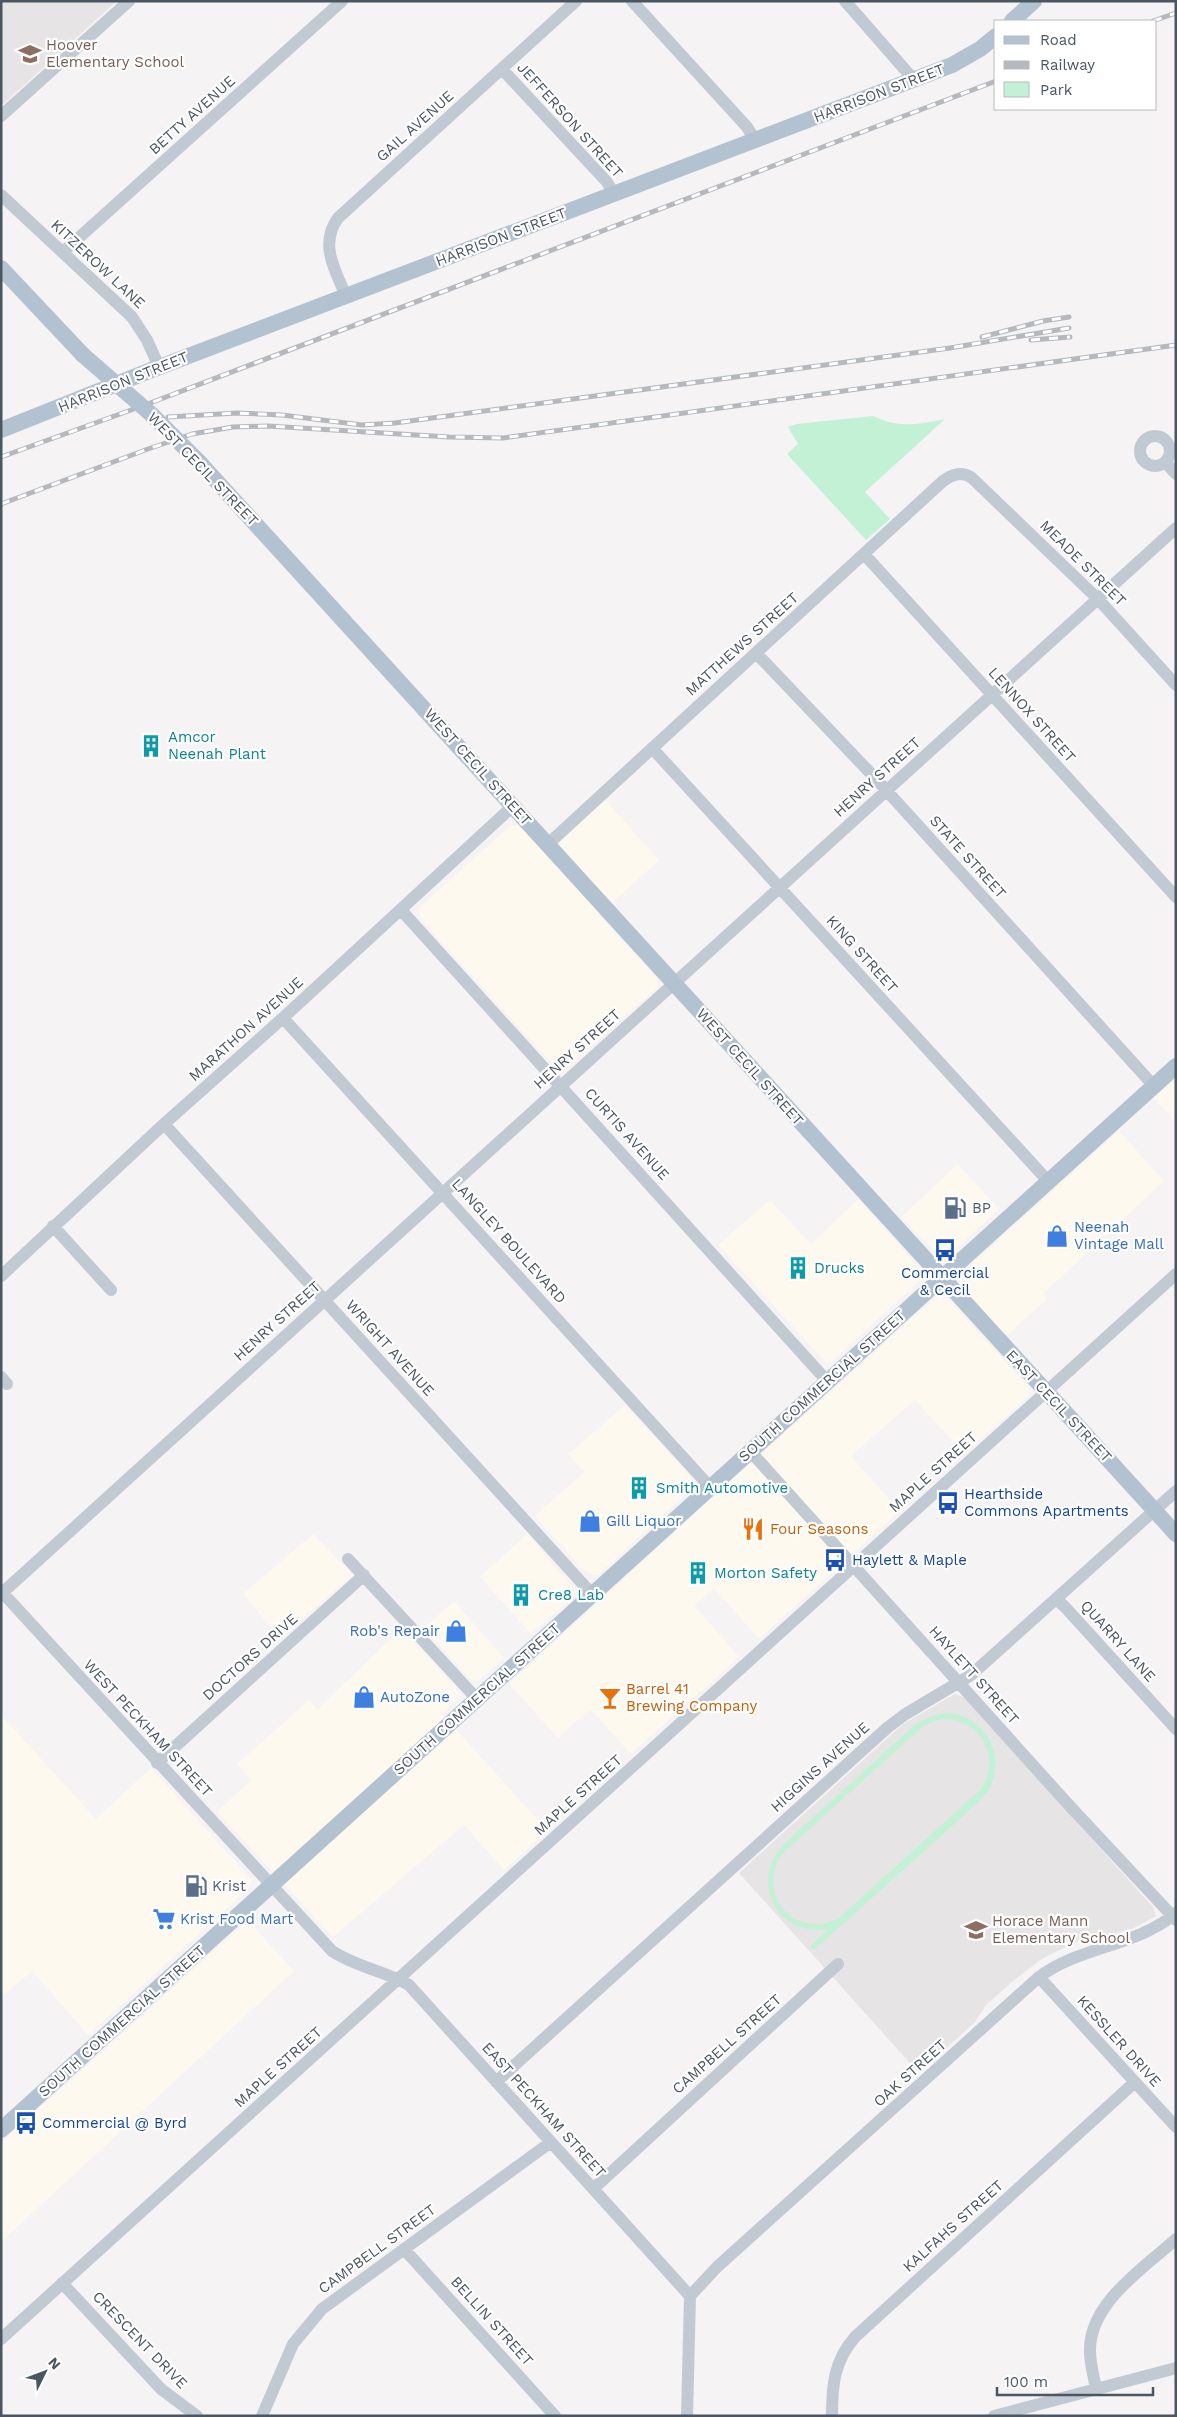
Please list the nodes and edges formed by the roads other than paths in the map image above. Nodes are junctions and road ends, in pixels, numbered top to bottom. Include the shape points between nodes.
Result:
1 (129, 1) edge
2 (342, 1) edge
3 (576, 1) edge
4 (632, 1) edge
5 (845, 1) edge
6 (1034, 1) edge
7 (1013, 20) edge
8 (994, 38) edge
9 (502, 69) junction
10 (914, 80) junction
11 (1, 116) edge
12 (755, 140) junction
13 (614, 194) junction
14 (1, 195) edge
15 (63, 252) junction
16 (1, 268) edge
17 (346, 296) junction
18 (159, 367) junction
19 (1, 430) edge
20 (1166, 463) dead end
21 (960, 474) joint
22 (1176, 474) edge
23 (1176, 528) edge
24 (864, 554) junction
25 (1098, 599) junction
26 (756, 653) junction
27 (1176, 685) edge
28 (992, 695) junction
29 (652, 748) junction
30 (886, 791) junction
31 (513, 806) junction
32 (548, 844) junction
33 (780, 888) junction
34 (1176, 897) edge
35 (401, 910) junction
36 (674, 982) junction
37 (283, 1018) junction
38 (1176, 1066) edge
39 (561, 1085) junction
40 (1154, 1086) junction
41 (164, 1124) junction
42 (1048, 1181) junction
43 (443, 1193) junction
44 (53, 1226) junction
45 (1176, 1274) edge
46 (1, 1276) edge
47 (942, 1278) junction
48 (111, 1290) dead end
49 (324, 1300) junction
50 (827, 1381) junction
51 (1045, 1392) junction
52 (750, 1451) junction
53 (710, 1487) junction
54 (1176, 1491) edge
55 (1154, 1511) junction
56 (1176, 1534) edge
57 (348, 1559) dead end
58 (854, 1566) junction
59 (364, 1575) junction
60 (2, 1593) edge
61 (592, 1594) junction
62 (1056, 1599) junction
63 (960, 1683) junction
64 (477, 1699) junction
65 (1176, 1729) edge
66 (157, 1762) junction
67 (272, 1886) junction
68 (1175, 1916) edge
69 (838, 1964) dead end
70 (1039, 1977) junction
71 (399, 1979) junction
72 (496, 2082) junction
73 (1135, 2082) junction
74 (4, 2123) edge
75 (1176, 2127) edge
76 (552, 2142) junction
77 (592, 2189) junction
78 (1176, 2239) edge
79 (404, 2249) junction
80 (62, 2283) junction
81 (690, 2296) junction
82 (1, 2339) edge
83 (1176, 2368) edge
84 (1096, 2389) junction
85 (197, 2416) edge
86 (262, 2416) edge
87 (555, 2416) edge
88 (687, 2416) edge
89 (832, 2416) edge
90 (994, 2416) edge

1 - 11 street
2 - 15 street, BETTY AVENUE
3 - 9 street, GAIL AVENUE
4 - 12 street via 747,127
5 - 10 street
6 - 7 main road
8 - 10 main road, HARRISON STREET via 967,58
9 - 13 street, JEFFERSON STREET via 608,182
9 - 17 street, GAIL AVENUE via 333,225 328,249
10 - 12 main road, HARRISON STREET
12 - 13 main road, HARRISON STREET
13 - 17 main road, HARRISON STREET
14 - 15 street, KITZEROW LANE
15 - 18 street, KITZEROW LANE via 132,317
16 - 31 main road, WEST CECIL STREET, bridge via 83,355 157,419 198,462
17 - 18 main road, HARRISON STREET
18 - 19 main road, HARRISON STREET
20 - 22 street
21 - 24 street, MATTHEWS STREET via 944,481
21 - 25 street, MEADE STREET via 972,478
23 - 25 street, HENRY STREET
24 - 26 street, MATTHEWS STREET
24 - 28 street, LENNOX STREET
25 - 27 street, MEADE STREET
25 - 28 street, HENRY STREET
26 - 29 street, MATTHEWS STREET
26 - 30 street, STATE STREET
28 - 30 street, HENRY STREET
28 - 34 street, LENNOX STREET
29 - 32 street, MATTHEWS STREET
29 - 33 street, KING STREET
30 - 33 street, HENRY STREET
30 - 40 street, STATE STREET
31 - 32 main road, WEST CECIL STREET
31 - 35 street, MARATHON AVENUE
32 - 36 main road, WEST CECIL STREET
33 - 36 street, HENRY STREET
33 - 42 street, KING STREET
35 - 37 street, MARATHON AVENUE
35 - 39 street, CURTIS AVENUE
36 - 39 street, HENRY STREET
36 - 47 main road, WEST CECIL STREET
37 - 41 street, MARATHON AVENUE
37 - 43 street, LANGLEY BOULEVARD
38 - 40 main road, SOUTH COMMERCIAL STREET
39 - 43 street, HENRY STREET
39 - 50 street, CURTIS AVENUE
40 - 42 main road, SOUTH COMMERCIAL STREET
41 - 44 street, MARATHON AVENUE
41 - 49 street, WRIGHT AVENUE
42 - 47 main road, SOUTH COMMERCIAL STREET
43 - 49 street, HENRY STREET
43 - 53 street, LANGLEY BOULEVARD
44 - 46 street, MARATHON AVENUE
44 - 48 street
45 - 51 street, MAPLE STREET
47 - 50 main road, SOUTH COMMERCIAL STREET
47 - 51 main road, EAST CECIL STREET
49 - 60 street, HENRY STREET
49 - 61 street, WRIGHT AVENUE
50 - 52 main road, SOUTH COMMERCIAL STREET
51 - 55 main road, EAST CECIL STREET
51 - 58 street, MAPLE STREET
52 - 53 main road, SOUTH COMMERCIAL STREET
52 - 58 street, HAYLETT STREET
53 - 61 main road, SOUTH COMMERCIAL STREET
54 - 55 street, HIGGINS AVENUE
55 - 56 main road, EAST CECIL STREET
55 - 62 street, HIGGINS AVENUE
57 - 59 street
58 - 63 street, HAYLETT STREET
58 - 71 street, MAPLE STREET
59 - 64 street
59 - 66 street, DOCTORS DRIVE
60 - 66 street, WEST PECKHAM STREET
61 - 64 main road, SOUTH COMMERCIAL STREET
62 - 63 street, HIGGINS AVENUE
62 - 65 street, QUARRY LANE
63 - 68 street, HAYLETT STREET
63 - 72 street, HIGGINS AVENUE via 887,1728
64 - 67 main road, SOUTH COMMERCIAL STREET
66 - 67 street, WEST PECKHAM STREET
67 - 71 street, EAST PECKHAM STREET via 332,1951
67 - 74 main road, SOUTH COMMERCIAL STREET
68 - 70 street, OAK STREET via 1128,1941 1077,1956
69 - 77 street, CAMPBELL STREET
70 - 73 street, KESSLER DRIVE
70 - 81 street, OAK STREET via 717,2267
71 - 72 street, EAST PECKHAM STREET via 409,1985
71 - 80 street, MAPLE STREET
72 - 76 street, EAST PECKHAM STREET
73 - 75 street, KESSLER DRIVE
73 - 89 street, KALFAHS STREET via 855,2337 842,2355 834,2375
76 - 77 street, EAST PECKHAM STREET
76 - 79 street, CAMPBELL STREET
77 - 81 street, EAST PECKHAM STREET
78 - 84 street via 1113,2296 1096,2320 1090,2350
79 - 86 street, CAMPBELL STREET via 311,2320 293,2344
79 - 87 street, BELLIN STREET
80 - 82 street, MAPLE STREET
80 - 85 street, CRESCENT DRIVE via 162,2389
81 - 88 street
83 - 84 street
84 - 90 street

